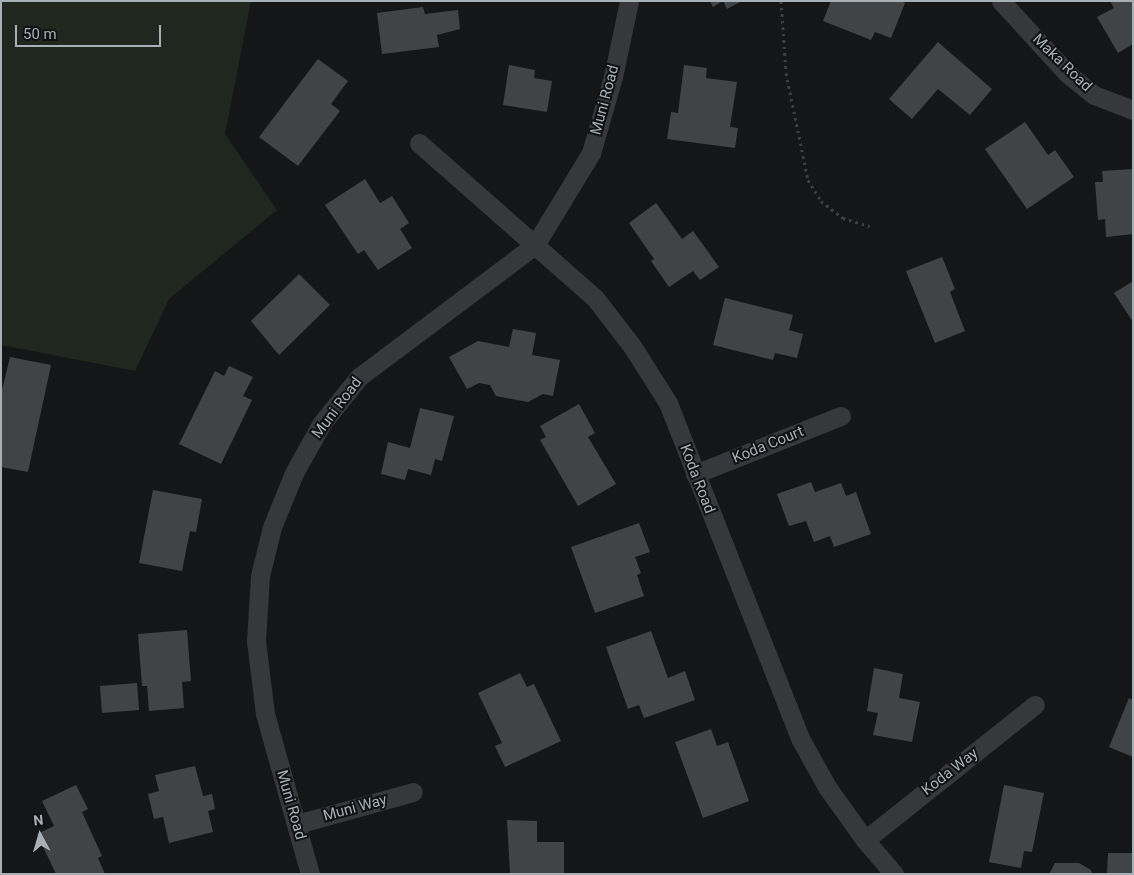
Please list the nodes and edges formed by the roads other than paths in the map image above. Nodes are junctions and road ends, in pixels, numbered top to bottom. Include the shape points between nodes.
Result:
1 (629, 1) edge
2 (1001, 1) edge
3 (1133, 110) edge
4 (419, 142) dead end
5 (535, 245) junction
6 (841, 416) dead end
7 (695, 474) junction
8 (1035, 705) dead end
9 (413, 792) dead end
10 (297, 824) junction
11 (865, 840) junction
12 (310, 874) edge
13 (894, 874) edge

1 - 5 street, Muni Road via 613,76 591,152 567,197
2 - 3 street, Maka Road via 1068,74 1094,95
4 - 5 street, Koda Road
5 - 7 street, Koda Road via 595,298 632,346 668,403
5 - 10 street, Muni Road via 359,377 322,423 294,473 272,527 260,576 256,641 265,714
6 - 7 street, Koda Court
7 - 11 street, Koda Road via 801,740 827,787
8 - 11 street, Koda Way
9 - 10 street, Muni Way
10 - 12 street, Muni Road
11 - 13 street, Koda Road

